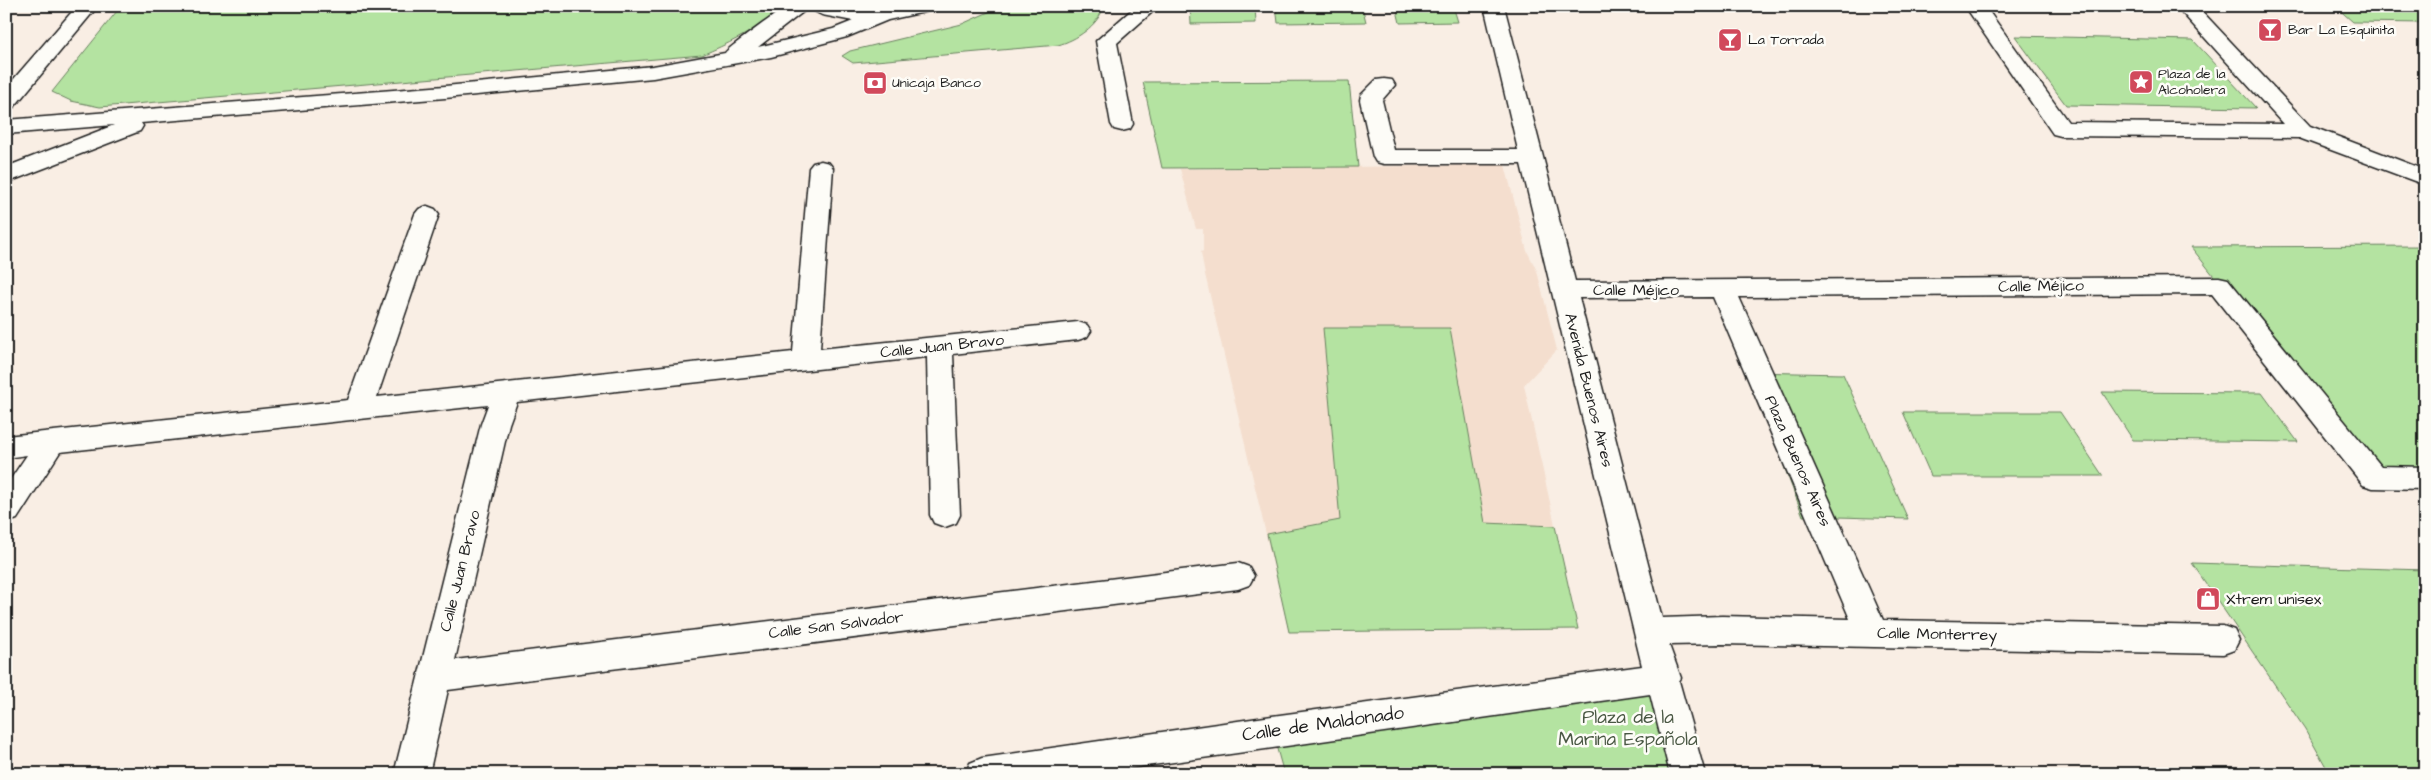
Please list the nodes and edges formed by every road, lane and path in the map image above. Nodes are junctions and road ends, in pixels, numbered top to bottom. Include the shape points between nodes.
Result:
1 (88, 6) edge
2 (798, 6) edge
3 (816, 6) edge
4 (927, 6) edge
5 (1149, 6) edge
6 (1494, 6) edge
7 (1975, 6) edge
8 (2186, 6) edge
9 (881, 16) junction
10 (688, 67) junction
11 (1384, 84) dead end
12 (6, 102) edge
13 (159, 116) junction
14 (1122, 124) dead end
15 (6, 127) edge
16 (2302, 131) junction
17 (1532, 158) junction
18 (821, 168) dead end
19 (6, 176) edge
20 (2425, 178) edge
21 (427, 214) dead end
22 (1565, 290) junction
23 (1723, 290) junction
24 (1078, 331) dead end
25 (939, 346) junction
26 (805, 360) junction
27 (506, 393) junction
28 (360, 409) junction
29 (51, 442) junction
30 (6, 447) edge
31 (2422, 481) edge
32 (6, 511) edge
33 (945, 515) dead end
34 (1238, 576) dead end
35 (1652, 632) junction
36 (1872, 632) junction
37 (2223, 640) dead end
38 (434, 677) junction
39 (1664, 678) junction
40 (413, 762) edge
41 (982, 774) edge
42 (1688, 774) edge

1 - 12 street
2 - 10 street via 757,39 729,56
3 - 9 street via 842,14
4 - 9 street
5 - 14 street via 1106,41
6 - 17 street, Avenida Buenos Aires
7 - 16 street via 2061,129
8 - 16 street
9 - 10 street via 840,33 771,51
10 - 13 street via 532,84
11 - 17 street via 1371,100 1384,157
13 - 15 street
13 - 19 street
16 - 20 street
17 - 22 street, Avenida Buenos Aires
18 - 26 street
21 - 28 street
22 - 23 street, Calle Méjico
22 - 35 street, Avenida Buenos Aires via 1640,597
23 - 31 street, Calle Méjico via 2219,285 2373,478
23 - 36 street, Plaza Buenos Aires
24 - 25 street, Calle Juan Bravo
25 - 26 street, Calle Juan Bravo
25 - 33 street
26 - 27 street, Calle Juan Bravo
27 - 28 street, Calle Juan Bravo
27 - 38 street, Calle Juan Bravo via 495,424
28 - 29 street, Calle Juan Bravo
29 - 30 street, Calle Juan Bravo
29 - 32 street
34 - 38 street, Calle San Salvador
35 - 36 street, Calle Monterrey
35 - 39 street, Avenida Buenos Aires
36 - 37 street, Calle Monterrey
38 - 40 street, Calle Juan Bravo
39 - 41 street, Calle de Maldonado
39 - 42 street, Avenida Buenos Aires

